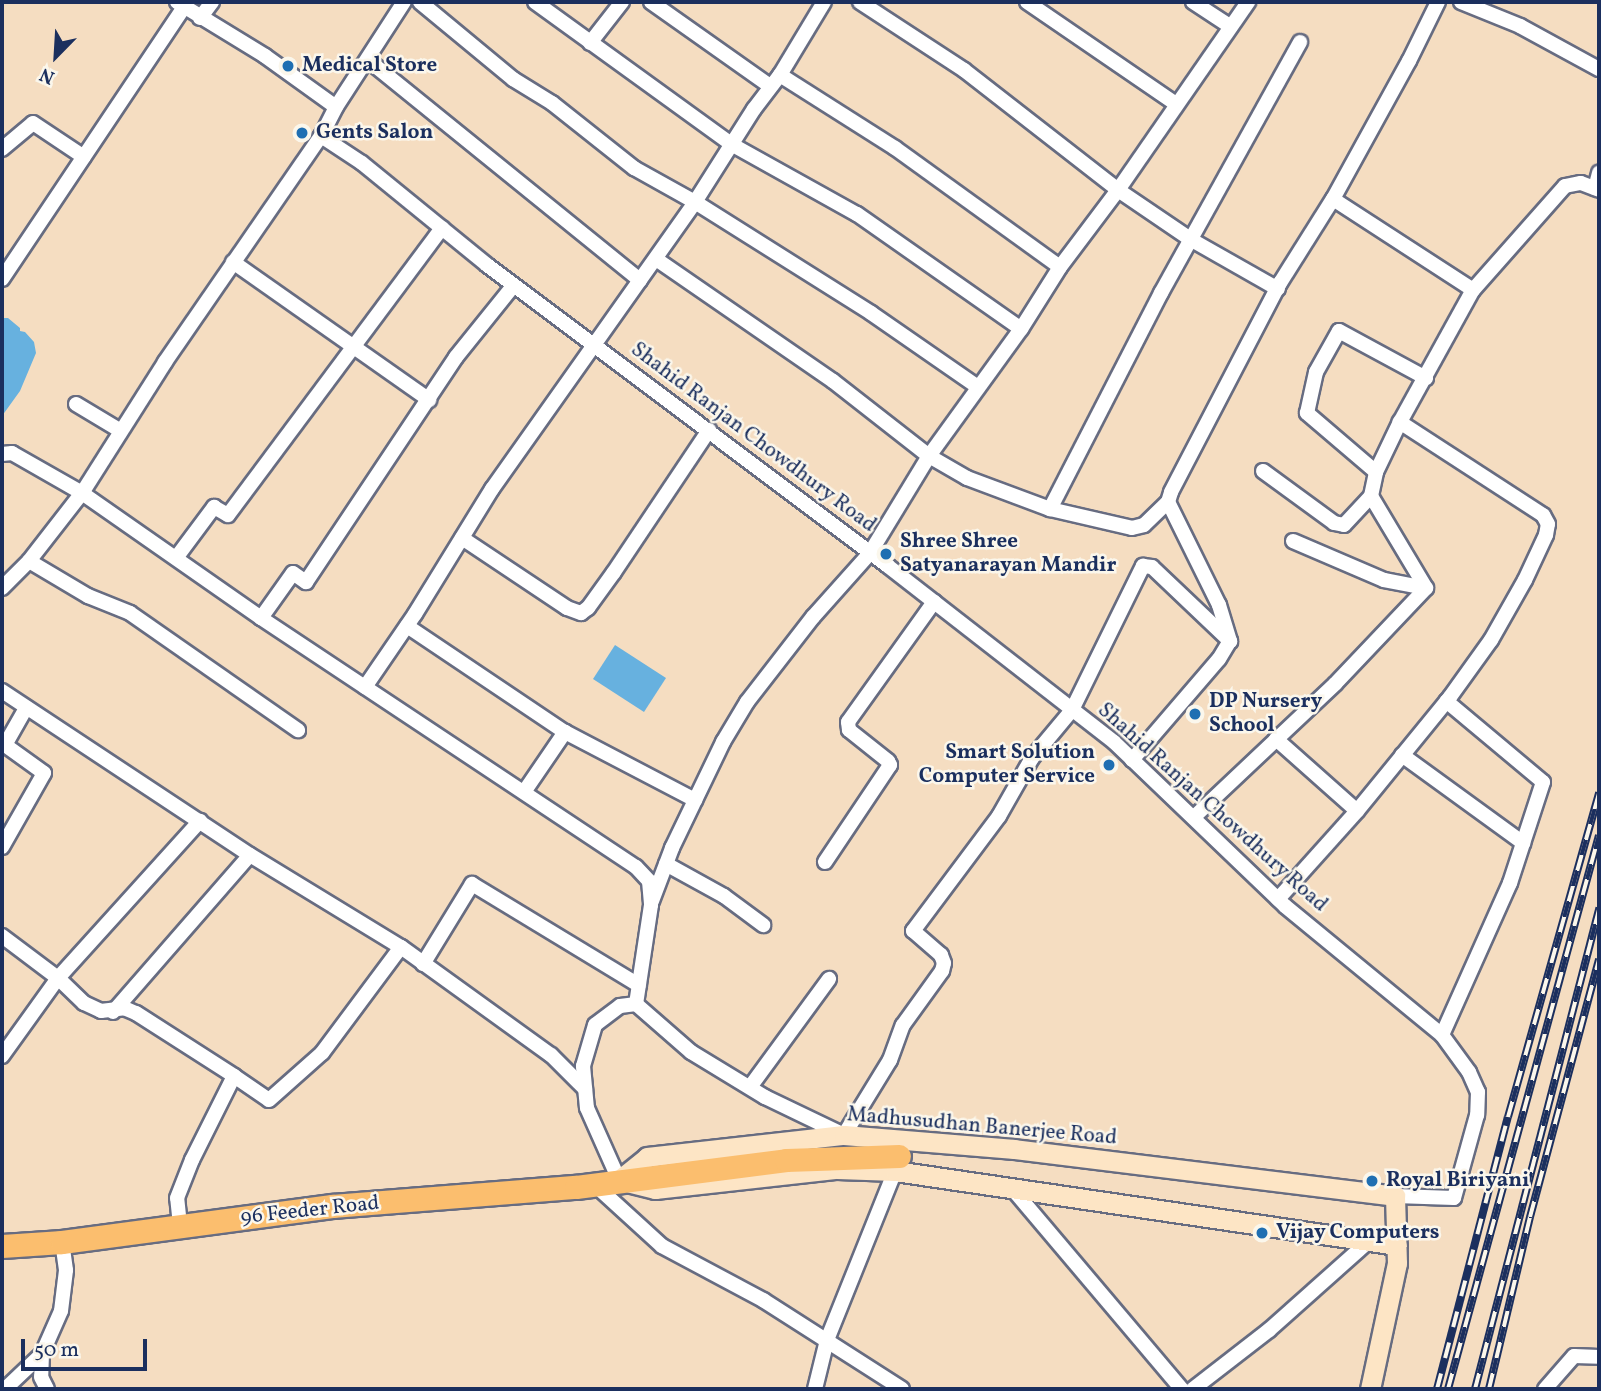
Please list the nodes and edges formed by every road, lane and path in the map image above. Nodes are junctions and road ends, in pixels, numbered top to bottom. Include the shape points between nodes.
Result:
1 (212, 2) edge
2 (404, 2) edge
3 (421, 2) edge
4 (535, 2) edge
5 (622, 2) edge
6 (652, 2) edge
7 (824, 2) edge
8 (860, 2) edge
9 (1027, 2) edge
10 (1193, 2) edge
11 (1248, 2) edge
12 (1438, 2) edge
13 (1461, 2) edge
14 (181, 4) edge
15 (200, 18) junction
16 (1230, 27) junction
17 (1300, 42) dead end
18 (590, 43) junction
19 (368, 60) junction
20 (1599, 69) edge
21 (780, 75) junction
22 (770, 86) junction
23 (1176, 103) junction
24 (337, 107) junction
25 (321, 136) junction
26 (731, 144) junction
27 (2, 149) edge
28 (84, 157) junction
29 (1599, 173) edge
30 (1597, 189) edge
31 (1118, 191) junction
32 (1333, 200) junction
33 (695, 202) junction
34 (442, 228) junction
35 (1190, 239) junction
36 (656, 259) junction
37 (233, 262) junction
38 (1060, 267) junction
39 (2, 279) edge
40 (640, 280) junction
41 (513, 286) junction
42 (1278, 289) junction
43 (1473, 290) junction
44 (1021, 329) junction
45 (596, 344) junction
46 (353, 346) junction
47 (1426, 379) junction
48 (978, 387) junction
49 (429, 400) junction
50 (76, 404) dead end
51 (1400, 422) junction
52 (709, 430) junction
53 (121, 431) junction
54 (2, 454) edge
55 (929, 456) junction
56 (1262, 471) dead end
57 (1376, 472) junction
58 (82, 493) junction
59 (1371, 496) junction
60 (1168, 502) junction
61 (1050, 509) junction
62 (462, 538) junction
63 (1293, 541) dead end
64 (870, 553) junction
65 (176, 558) junction
66 (29, 561) junction
67 (2, 588) edge
68 (1426, 588) junction
69 (934, 602) junction
70 (261, 618) junction
71 (407, 626) junction
72 (1230, 641) junction
73 (365, 687) junction
74 (2, 691) edge
75 (1446, 701) junction
76 (26, 708) junction
77 (1072, 710) junction
78 (298, 730) dead end
79 (565, 732) junction
80 (1276, 739) junction
81 (1402, 755) junction
82 (1132, 760) junction
83 (524, 792) junction
84 (695, 800) junction
85 (1357, 811) junction
86 (1194, 817) junction
87 (200, 821) junction
88 (1523, 843) junction
89 (2, 847) edge
90 (250, 855) junction
91 (825, 862) dead end
92 (666, 864) junction
93 (1278, 899) junction
94 (651, 905) junction
95 (763, 925) dead end
96 (2, 936) edge
97 (401, 947) junction
98 (423, 964) junction
99 (58, 978) junction
100 (829, 979) dead end
101 (639, 985) junction
102 (636, 1004) junction
103 (113, 1012) junction
104 (1442, 1035) junction
105 (2, 1056) edge
106 (234, 1076) junction
107 (750, 1087) junction
108 (585, 1089) junction
109 (844, 1135) junction
110 (897, 1163) junction
111 (619, 1180) junction
112 (594, 1184) junction
113 (1011, 1187) junction
114 (1387, 1195) junction
115 (180, 1225) junction
116 (1371, 1238) junction
117 (62, 1242) junction
118 (1397, 1245) junction
119 (2, 1246) edge
120 (827, 1340) junction
121 (42, 1354) junction
122 (1599, 1357) edge
123 (5, 1389) edge
124 (47, 1389) edge
125 (815, 1389) edge
126 (902, 1389) edge
127 (1182, 1389) edge
128 (1193, 1389) edge
129 (1370, 1389) edge
130 (1545, 1389) edge

1 - 15 street
2 - 19 street
3 - 33 street via 513,79 552,103 634,168
4 - 18 street
5 - 18 street
6 - 22 street
7 - 21 street
8 - 31 street via 964,70
9 - 23 street
10 - 16 street
11 - 16 street
12 - 32 street
13 - 20 street via 1520,26
14 - 15 street
14 - 28 street
15 - 24 street via 265,56
16 - 23 street
17 - 35 street
18 - 26 street
19 - 24 street
19 - 40 street
21 - 22 street
21 - 38 street via 895,148
22 - 26 street
23 - 31 street
24 - 25 street
25 - 34 street, Shahid Ranjan Chowdhury Road
25 - 37 street
26 - 33 street
26 - 44 street via 857,214
27 - 28 street via 33,123
28 - 39 street
29 - 30 street
30 - 43 street via 1581,183 1565,186
31 - 35 street
31 - 38 street
32 - 42 street
32 - 43 street
33 - 36 street
33 - 48 street
34 - 41 street, Shahid Ranjan Chowdhury Road
34 - 46 street
35 - 42 street
35 - 61 street
36 - 40 street
36 - 55 street via 833,381
37 - 46 street
37 - 53 street
38 - 44 street
40 - 45 street
41 - 45 street, Shahid Ranjan Chowdhury Road
41 - 49 street via 456,357
42 - 60 street
43 - 47 street
44 - 48 street
45 - 52 street, Shahid Ranjan Chowdhury Road
45 - 62 street
46 - 49 street
46 - 65 street via 228,515 214,507
47 - 51 street
47 - 57 street via 1339,331 1316,372 1307,412
48 - 55 street
49 - 70 street via 306,582 293,573
50 - 53 street
51 - 57 street
51 - 75 street via 1543,515 1548,524 1525,580 1491,640
52 - 62 street via 581,614
52 - 64 street, Shahid Ranjan Chowdhury Road
53 - 58 street
54 - 58 street via 12,453
55 - 61 street via 967,478
55 - 64 street
56 - 59 street via 1334,523 1344,525
57 - 59 street
58 - 65 street
58 - 66 street
59 - 68 street
60 - 61 street via 1144,525 1132,528
60 - 72 street via 1219,604
62 - 71 street
63 - 68 street via 1384,580
64 - 69 street, Shahid Ranjan Chowdhury Road
64 - 84 street via 747,702
65 - 70 street
66 - 67 street
66 - 78 street via 79,591 130,613
68 - 80 street
69 - 77 street, Shahid Ranjan Chowdhury Road
69 - 91 street via 848,722 849,730 890,765
70 - 73 street
71 - 73 street
71 - 79 street
72 - 77 street via 1152,567 1143,566
72 - 82 street
73 - 83 street
74 - 76 street
75 - 81 street
75 - 88 street via 1543,782
76 - 87 street
76 - 89 street via 5,745 44,773
77 - 82 street, Shahid Ranjan Chowdhury Road
77 - 109 street via 1032,758 999,817 913,931 941,955 942,971 903,1025 890,1060
79 - 83 street
79 - 84 street
80 - 85 street
80 - 86 street
81 - 85 street
81 - 88 street
82 - 86 street, Shahid Ranjan Chowdhury Road
83 - 94 street via 636,867 649,881
84 - 92 street
85 - 93 street
86 - 93 street, Shahid Ranjan Chowdhury Road
87 - 90 street
87 - 99 street
88 - 104 street via 1510,883
90 - 97 street
90 - 103 street
92 - 94 street
92 - 95 street via 724,896
93 - 104 street, Shahid Ranjan Chowdhury Road
94 - 101 street
96 - 99 street
97 - 98 street
97 - 106 street via 322,1052 269,1100
98 - 101 street via 472,884
98 - 108 street via 551,1055
99 - 103 street via 84,1003
99 - 105 street
100 - 107 street
101 - 102 street
102 - 107 street via 691,1052
102 - 108 street via 620,1006 595,1026 583,1066
103 - 106 street via 124,1008 136,1013
104 - 114 street, Shahid Ranjan Chowdhury Road via 1478,1092 1477,1115 1447,1198
106 - 115 street via 177,1198
107 - 109 street
108 - 111 street via 592,1119
109 - 111 street, Madhusudhan Banerjee Road via 648,1157
109 - 114 street, Madhusudhan Banerjee Road via 1014,1149
110 - 111 main road, 96 Feeder Road via 820,1157
110 - 111 street via 655,1189
110 - 113 street
110 - 120 street
111 - 112 main road, 96 Feeder Road
112 - 115 main road, 96 Feeder Road via 332,1206
112 - 120 street via 662,1246
113 - 116 street
113 - 127 street
114 - 118 street
115 - 117 main road, 96 Feeder Road
116 - 118 street
116 - 128 street via 1269,1330
117 - 119 main road, 96 Feeder Road
117 - 121 street via 66,1270 61,1311
118 - 129 street
120 - 125 street
120 - 126 street
121 - 123 street
121 - 124 street via 41,1377
122 - 130 street via 1574,1356

